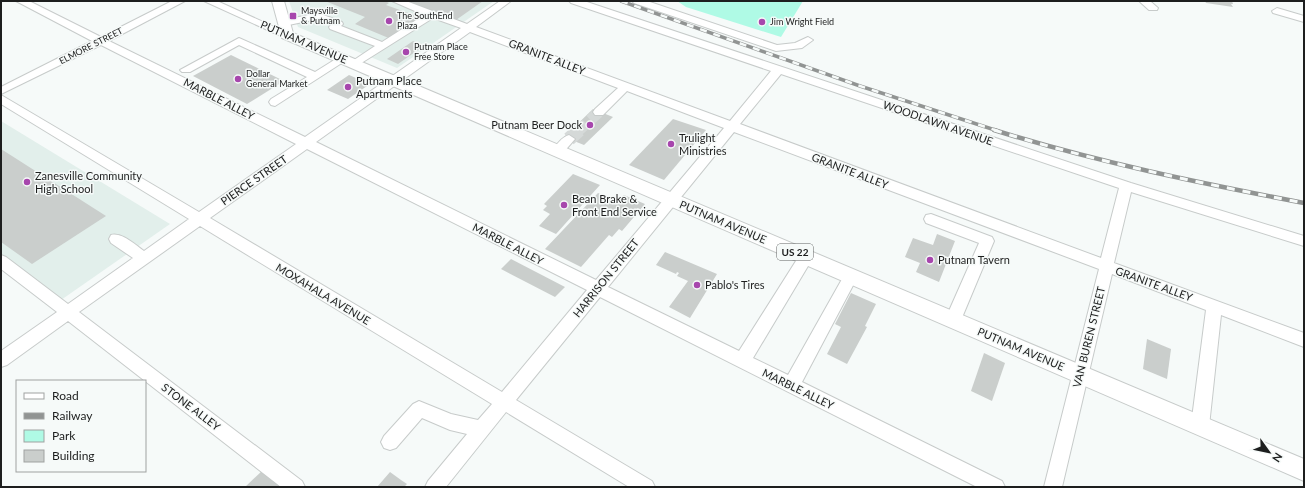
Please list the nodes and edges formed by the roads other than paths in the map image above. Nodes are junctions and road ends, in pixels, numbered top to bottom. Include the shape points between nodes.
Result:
1 (21, 1) edge
2 (180, 1) edge
3 (209, 1) edge
4 (278, 1) edge
5 (397, 1) edge
6 (506, 1) edge
7 (574, 1) edge
8 (637, 1) edge
9 (1144, 1) edge
10 (1280, 1) edge
11 (1153, 8) dead end
12 (432, 14) junction
13 (625, 18) junction
14 (1304, 19) edge
15 (468, 28) junction
16 (285, 29) junction
17 (808, 40) dead end
18 (101, 41) junction
19 (382, 46) junction
20 (349, 61) junction
21 (779, 69) junction
22 (186, 70) dead end
23 (315, 76) junction
24 (394, 81) junction
25 (625, 87) junction
26 (1, 92) edge
27 (1, 99) edge
28 (275, 102) dead end
29 (599, 112) tunnel mouth
30 (731, 126) junction
31 (306, 143) junction
32 (1126, 186) junction
33 (671, 199) junction
34 (199, 219) junction
35 (931, 219) dead end
36 (116, 239) dead end
37 (1304, 241) edge
38 (806, 257) junction
39 (144, 258) junction
40 (1, 261) edge
41 (1106, 267) junction
42 (851, 276) junction
43 (597, 289) junction
44 (1214, 306) junction
45 (67, 312) junction
46 (953, 320) junction
47 (1304, 340) edge
48 (1, 360) edge
49 (742, 361) junction
50 (1080, 374) junction
51 (791, 386) junction
52 (504, 402) junction
53 (1200, 426) junction
54 (482, 429) junction
55 (390, 442) dead end
56 (1304, 470) edge
57 (296, 487) edge
58 (434, 487) edge
59 (646, 487) edge
60 (996, 487) edge
61 (1053, 487) edge

1 - 18 street, MARBLE ALLEY
2 - 18 street, ELMORE STREET
3 - 16 street, PUTNAM AVENUE
4 - 16 main road
5 - 12 street, GRANITE ALLEY
6 - 15 street, PIERCE STREET
7 - 13 street, WOODLAWN AVENUE
8 - 13 street
8 - 17 street via 776,48 798,46
9 - 11 street
10 - 14 street via 1277,13
12 - 15 street, GRANITE ALLEY
12 - 19 street
13 - 21 street, WOODLAWN AVENUE
15 - 24 street, PIERCE STREET
15 - 25 street, GRANITE ALLEY
16 - 19 street via 318,16 338,24 334,27
16 - 20 main road, PUTNAM AVENUE / US 22
18 - 26 street, ELMORE STREET
18 - 31 street, MARBLE ALLEY
19 - 20 street
20 - 23 street
20 - 24 main road, PUTNAM AVENUE / US 22
21 - 30 street, HARRISON STREET
21 - 32 street, WOODLAWN AVENUE
22 - 23 street via 239,41
23 - 28 street
24 - 31 street, PIERCE STREET
24 - 33 main road, PUTNAM AVENUE / US 22 via 564,145
25 - 29 street
25 - 30 street, GRANITE ALLEY
27 - 34 street, MOXAHALA AVENUE
30 - 33 street, HARRISON STREET
30 - 41 street, GRANITE ALLEY
31 - 34 street, PIERCE STREET
31 - 43 street, MARBLE ALLEY
32 - 37 street, WOODLAWN AVENUE
32 - 41 street, VAN BUREN STREET
33 - 38 main road, PUTNAM AVENUE / US 22
33 - 43 street, HARRISON STREET
34 - 39 street, PIERCE STREET
34 - 52 street, MOXAHALA AVENUE
35 - 46 street via 987,241
36 - 39 street
38 - 42 main road, PUTNAM AVENUE / US 22
38 - 49 street
39 - 45 street, PIERCE STREET
40 - 45 street, STONE ALLEY
41 - 44 street, GRANITE ALLEY
41 - 50 street, VAN BUREN STREET
42 - 46 main road, PUTNAM AVENUE / US 22
42 - 51 street
43 - 49 street, MARBLE ALLEY
43 - 52 street, HARRISON STREET
44 - 47 street, GRANITE ALLEY
44 - 53 street
45 - 48 street, PIERCE STREET
45 - 57 street, STONE ALLEY
46 - 50 main road, PUTNAM AVENUE / US 22
49 - 51 street, MARBLE ALLEY
50 - 53 main road, PUTNAM AVENUE / US 22
50 - 61 street, VAN BUREN STREET
51 - 60 street, MARBLE ALLEY
52 - 54 street, HARRISON STREET
52 - 59 street, MOXAHALA AVENUE
53 - 56 main road, PUTNAM AVENUE / US 22
54 - 55 street via 450,422 419,409
54 - 58 street, HARRISON STREET

